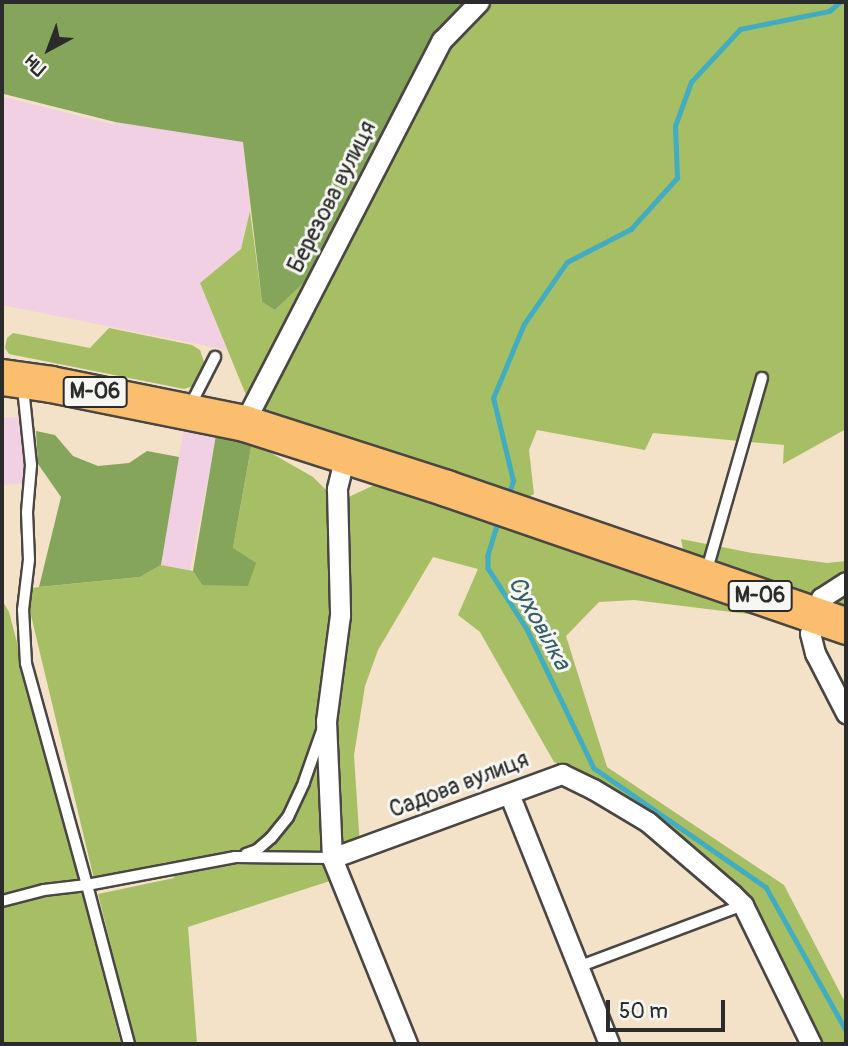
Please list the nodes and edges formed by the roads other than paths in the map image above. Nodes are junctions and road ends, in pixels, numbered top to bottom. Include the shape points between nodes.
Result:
1 (479, 2) edge
2 (215, 357) dead end
3 (12, 378) edge
4 (762, 378) dead end
5 (187, 411) junction
6 (244, 424) junction
7 (345, 456) junction
8 (705, 577) junction
9 (846, 582) edge
10 (831, 621) edge
11 (846, 713) edge
12 (326, 721) junction
13 (510, 796) junction
14 (235, 857) junction
15 (332, 858) junction
16 (88, 885) junction
17 (2, 901) edge
18 (743, 905) junction
19 (578, 967) junction
20 (129, 1044) edge
21 (407, 1044) edge
22 (609, 1044) edge
23 (811, 1044) edge

1 - 6 street, Березова вулиця via 443,40
2 - 5 lane
3 - 5 highway, М-06
3 - 16 lane via 31,465 23,610 26,663
4 - 8 lane
5 - 6 highway, М-06
6 - 7 highway, М-06
7 - 8 highway, М-06
7 - 12 street via 337,489 340,615
8 - 10 highway, М-06
9 - 10 street via 821,598
10 - 11 street via 810,633
12 - 14 lane via 304,782 280,828 257,850
12 - 15 street
13 - 15 street, Садова вулиця
13 - 18 street, Садова вулиця via 552,775 572,778 664,834
13 - 19 street
14 - 15 lane
14 - 16 lane
15 - 21 street
16 - 17 lane
16 - 20 lane
18 - 19 lane
18 - 23 street, Садова вулиця
19 - 22 street

